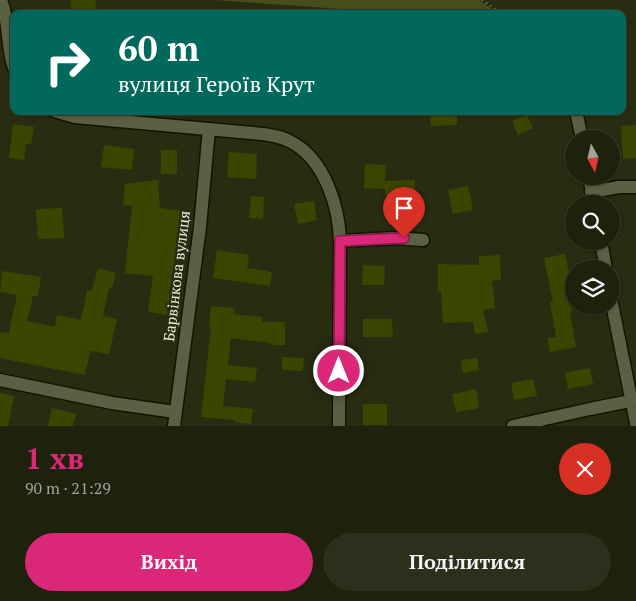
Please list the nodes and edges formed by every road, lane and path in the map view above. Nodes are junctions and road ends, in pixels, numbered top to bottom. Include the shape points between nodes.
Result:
1 (0, 0) edge
2 (482, 0) edge
3 (496, 10) edge
4 (10, 53) edge
5 (68, 115) edge
6 (577, 115) edge
7 (209, 129) junction
8 (580, 130) edge
9 (636, 187) edge
10 (599, 195) edge
11 (424, 240) dead end
12 (340, 241) junction
13 (615, 315) edge
14 (0, 380) edge
15 (634, 400) edge
16 (175, 412) junction
17 (636, 423) edge
18 (174, 426) edge
19 (339, 426) edge
20 (513, 426) edge

1 - 4 street
2 - 3 path
5 - 7 street
6 - 8 street
7 - 12 street via 276,136 301,149 331,191
7 - 16 street, Барвінкова вулиця via 200,227
9 - 10 street via 619,187
11 - 12 street
12 - 19 street
13 - 15 street
14 - 16 street
15 - 17 street
15 - 20 street
16 - 18 street, Барвінкова вулиця

